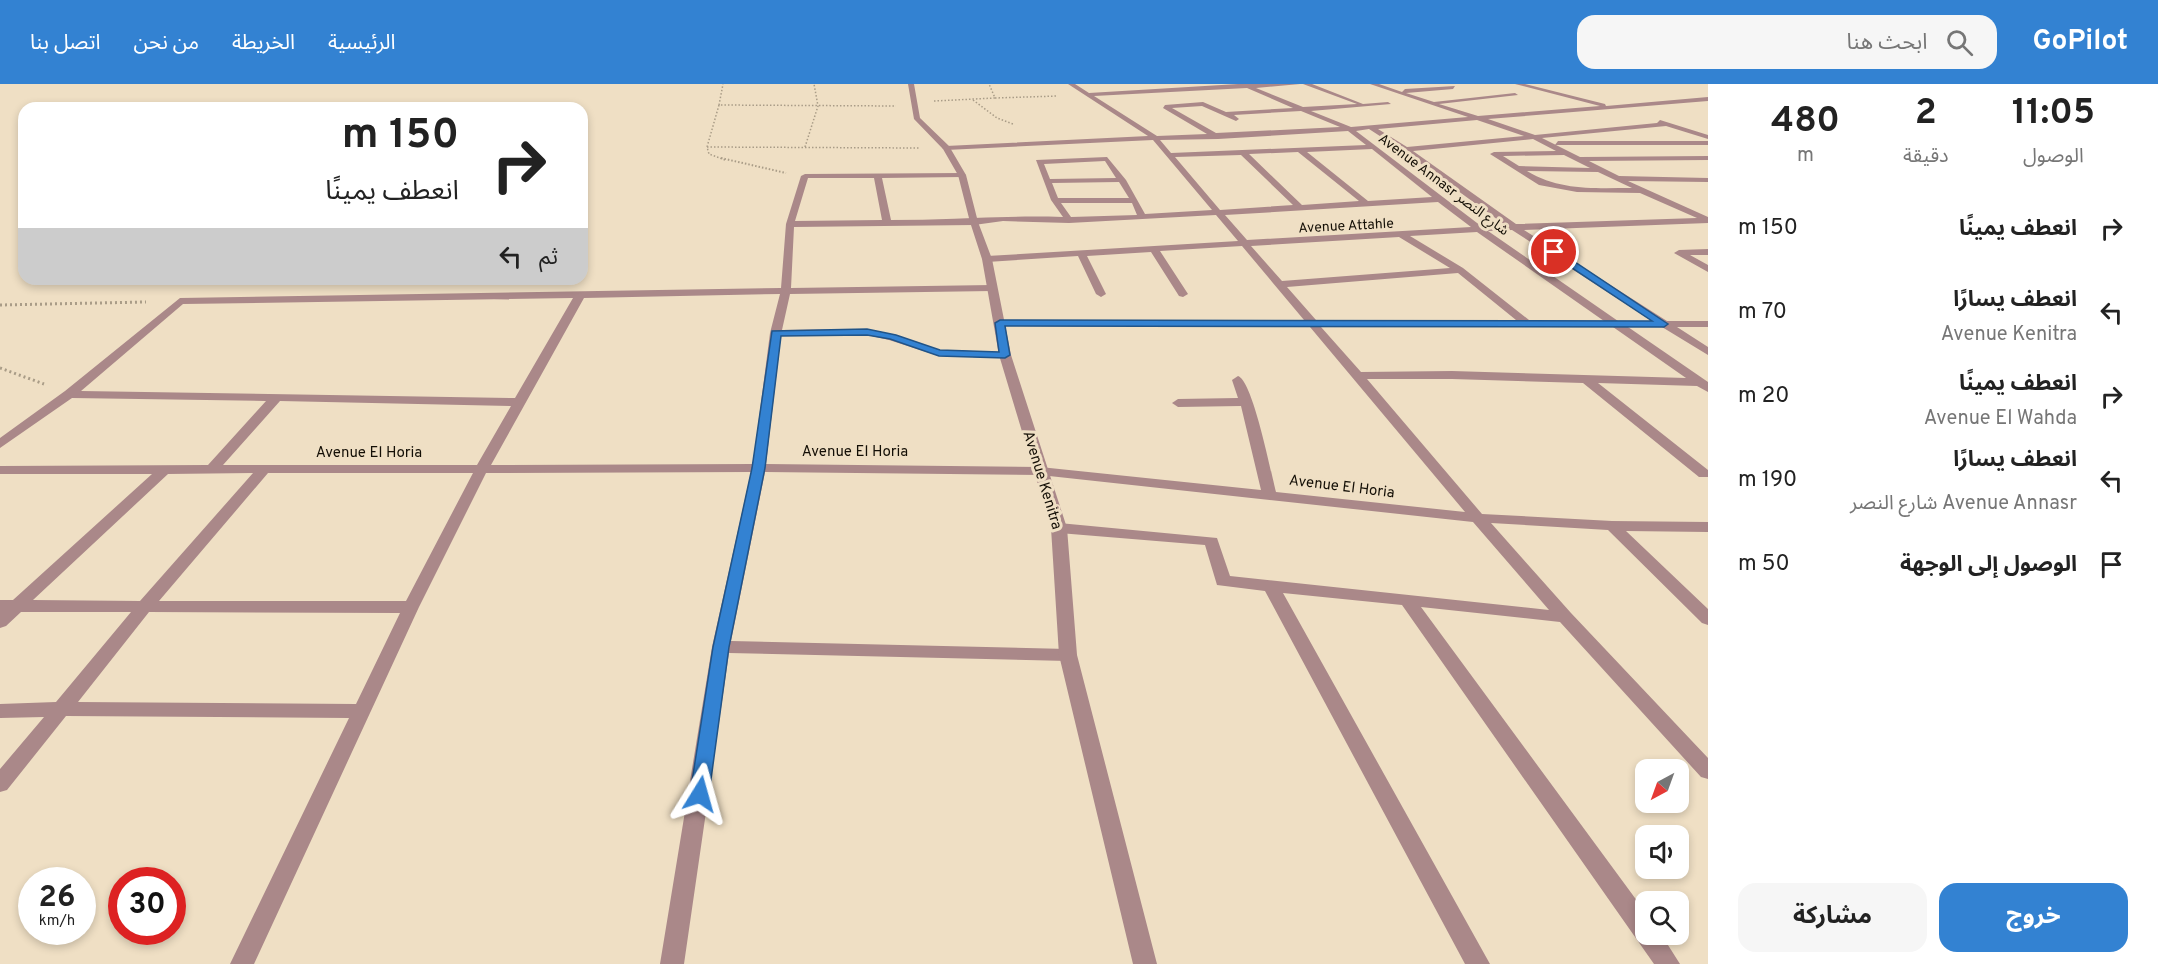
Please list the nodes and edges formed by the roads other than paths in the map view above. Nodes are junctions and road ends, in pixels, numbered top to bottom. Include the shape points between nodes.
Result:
1 (911, 84) edge
2 (1071, 84) edge
3 (1152, 84) edge
4 (1241, 84) edge
5 (1297, 84) edge
6 (1306, 84) edge
7 (1373, 84) edge
8 (1442, 84) edge
9 (1518, 84) edge
10 (1249, 87) junction
11 (1453, 87) junction
12 (1164, 90) junction
13 (1397, 91) junction
14 (1086, 94) junction
15 (1515, 95) dead end
16 (1485, 98) junction
17 (1708, 99) edge
18 (1431, 102) junction
19 (1192, 104) junction
20 (1388, 104) dead end
21 (1366, 105) junction
22 (1615, 108) junction
23 (1305, 111) junction
24 (1226, 114) junction
25 (1636, 115) dead end
26 (1478, 118) junction
27 (1646, 118) dead end
28 (1236, 119) dead end
29 (1668, 124) junction
30 (1370, 127) junction
31 (1350, 129) junction
32 (1532, 136) junction
33 (1708, 136) edge
34 (1219, 137) junction
35 (1155, 138) junction
36 (1546, 143) junction
37 (1708, 143) edge
38 (1373, 147) junction
39 (946, 148) junction
40 (1406, 149) junction
41 (1300, 150) junction
42 (1244, 153) junction
43 (1566, 153) junction
44 (1168, 155) junction
45 (1708, 158) edge
46 (1576, 159) junction
47 (1516, 168) junction
48 (1602, 171) junction
49 (962, 175) junction
50 (878, 177) junction
51 (1617, 178) junction
52 (1122, 180) junction
53 (1708, 180) edge
54 (1046, 181) junction
55 (1643, 191) junction
56 (1055, 200) junction
57 (1439, 200) junction
58 (1135, 201) junction
59 (1367, 204) junction
60 (1300, 207) junction
61 (1218, 211) junction
62 (1688, 211) junction
63 (1708, 211) edge
64 (1142, 217) junction
65 (1069, 220) junction
66 (1708, 220) edge
67 (974, 222) junction
68 (790, 224) junction
69 (887, 224) junction
70 (1514, 227) junction
71 (1479, 229) junction
72 (1402, 235) junction
73 (1245, 244) junction
74 (1155, 250) junction
75 (1708, 252) edge
76 (1081, 253) junction
77 (987, 259) junction
78 (1708, 269) edge
79 (1460, 270) junction
80 (1281, 284) junction
81 (992, 288) junction
82 (786, 290) junction
83 (1101, 294) dead end
84 (1183, 294) dead end
85 (580, 295) junction
86 (1000, 323) junction
87 (1312, 323) junction
88 (1527, 324) junction
89 (1664, 324) junction
90 (1708, 324) edge
91 (1617, 325) junction
92 (776, 333) junction
93 (1708, 352) edge
94 (1005, 355) junction
95 (1359, 376) junction
96 (1586, 379) junction
97 (1238, 380) dead end
98 (1704, 385) edge
99 (69, 394) junction
100 (278, 396) junction
101 (520, 402) junction
102 (1246, 402) junction
103 (1178, 403) dead end
104 (0, 444) edge
105 (213, 468) junction
106 (265, 468) junction
107 (482, 468) junction
108 (759, 468) junction
109 (165, 469) junction
110 (1040, 471) junction
111 (3, 473) edge
112 (1707, 476) edge
113 (1269, 494) junction
114 (1478, 518) junction
115 (1612, 526) junction
116 (1708, 527) edge
117 (1059, 528) junction
118 (1272, 588) junction
119 (1408, 602) junction
120 (146, 605) junction
121 (0, 606) edge
122 (18, 606) junction
123 (411, 607) junction
124 (1565, 617) junction
125 (1708, 619) edge
126 (0, 622) edge
127 (721, 647) junction
128 (1068, 655) junction
129 (62, 709) junction
130 (0, 711) edge
131 (361, 711) junction
132 (1708, 771) edge
133 (0, 784) edge
134 (1635, 919) edge
135 (1654, 945) edge
136 (242, 964) edge
137 (672, 964) edge
138 (1145, 964) edge
139 (1478, 964) edge
140 (1668, 964) edge

1 - 39 street, Avenue Kenitra via 917,119
2 - 14 street
3 - 12 street
4 - 10 street, Avenue Annasr شارع النصر
5 - 10 street
6 - 21 street
7 - 13 street
8 - 11 street
9 - 22 street
10 - 12 street
10 - 23 street, Avenue Annasr شارع النصر
11 - 13 street
11 - 16 street
12 - 14 street
12 - 19 street
13 - 18 street
14 - 35 street
15 - 16 street
16 - 18 street
17 - 22 street
18 - 26 street
19 - 24 street via 1205,104
19 - 34 street via 1166,107
20 - 21 street
21 - 23 street
22 - 25 street
22 - 26 street
23 - 24 street
23 - 31 street, Avenue Annasr شارع النصر
24 - 28 street
26 - 30 street
26 - 32 street
27 - 29 street
29 - 32 street
29 - 33 street
30 - 31 street
30 - 40 street, Avenue Annasr شارع النصر
31 - 34 street
31 - 38 street, Avenue Annasr شارع النصر
32 - 36 street
32 - 40 street
34 - 35 street
35 - 39 street
35 - 44 street
36 - 37 street
36 - 43 street
38 - 41 street
38 - 57 street, Avenue Annasr شارع النصر
39 - 49 street, Avenue Kenitra
40 - 70 street, Avenue Annasr شارع النصر
41 - 42 street
41 - 59 street
42 - 44 street
42 - 60 street
43 - 46 street
43 - 47 street via 1494,154
44 - 61 street
45 - 46 street
46 - 48 street
47 - 48 street
47 - 55 street via 1542,183 1561,188
48 - 51 street
49 - 50 street
49 - 67 street, Avenue Kenitra
50 - 68 street via 805,176
50 - 69 street
51 - 53 street
51 - 55 street
52 - 54 street
52 - 54 street via 1107,159 1039,162
52 - 58 street
54 - 56 street
55 - 62 street
56 - 58 street
56 - 65 street
57 - 59 street
57 - 71 street, Avenue Annasr شارع النصر
58 - 64 street
59 - 60 street
60 - 61 street
61 - 64 street
61 - 73 street
62 - 63 street
62 - 66 street
64 - 65 street
65 - 67 street via 1003,218
66 - 70 street, Avenue Attahle
67 - 69 street
67 - 77 street, Avenue Kenitra
68 - 69 street
68 - 82 street
70 - 71 street, Avenue Attahle
70 - 89 street, Avenue Annasr شارع النصر
71 - 72 street, Avenue Attahle
71 - 91 street, Avenue Annasr شارع النصر
72 - 73 street, Avenue Attahle
72 - 79 street
73 - 74 street, Avenue Attahle
73 - 80 street
74 - 76 street, Avenue Attahle
74 - 84 street
75 - 78 street via 1679,253
76 - 77 street, Avenue Attahle
76 - 83 street
77 - 81 street, Avenue Kenitra
79 - 80 street
79 - 88 street
80 - 87 street
81 - 82 street
81 - 86 street, Avenue Kenitra
82 - 85 street
82 - 92 street
85 - 99 street via 180,301
85 - 101 street
86 - 87 street
86 - 94 street, Avenue Kenitra
87 - 88 street
87 - 95 street
88 - 91 street
89 - 90 street
89 - 91 street
89 - 93 street, Avenue Annasr شارع النصر
91 - 98 street, Avenue Annasr شارع النصر
92 - 94 street via 867,332 939,353
92 - 108 street
94 - 110 street, Avenue Kenitra
95 - 96 street
95 - 114 street
96 - 98 street
96 - 112 street
97 - 102 street
99 - 100 street
99 - 104 street
100 - 101 street
100 - 105 street
101 - 107 street
102 - 103 street
102 - 113 street
105 - 106 street, Avenue El Horia
105 - 109 street, Avenue El Horia
106 - 107 street, Avenue El Horia
106 - 120 street
107 - 108 street, Avenue El Horia
107 - 123 street
108 - 110 street, Avenue El Horia
108 - 127 street
109 - 111 street, Avenue El Horia
109 - 122 street
110 - 113 street, Avenue El Horia
110 - 117 street, Avenue Kenitra
113 - 114 street, Avenue El Horia
114 - 115 street, Avenue El Horia
114 - 124 street
115 - 116 street, Avenue El Horia
115 - 125 street
117 - 118 street via 1212,541 1223,581
117 - 128 street, Avenue Kenitra
118 - 119 street
118 - 139 street
119 - 124 street
119 - 134 street
120 - 122 street
120 - 123 street
120 - 129 street
121 - 122 street
122 - 126 street
123 - 131 street
124 - 132 street
127 - 128 street
127 - 137 street
128 - 138 street, Avenue Kenitra
129 - 130 street
129 - 131 street
129 - 133 street
131 - 136 street
135 - 140 street

